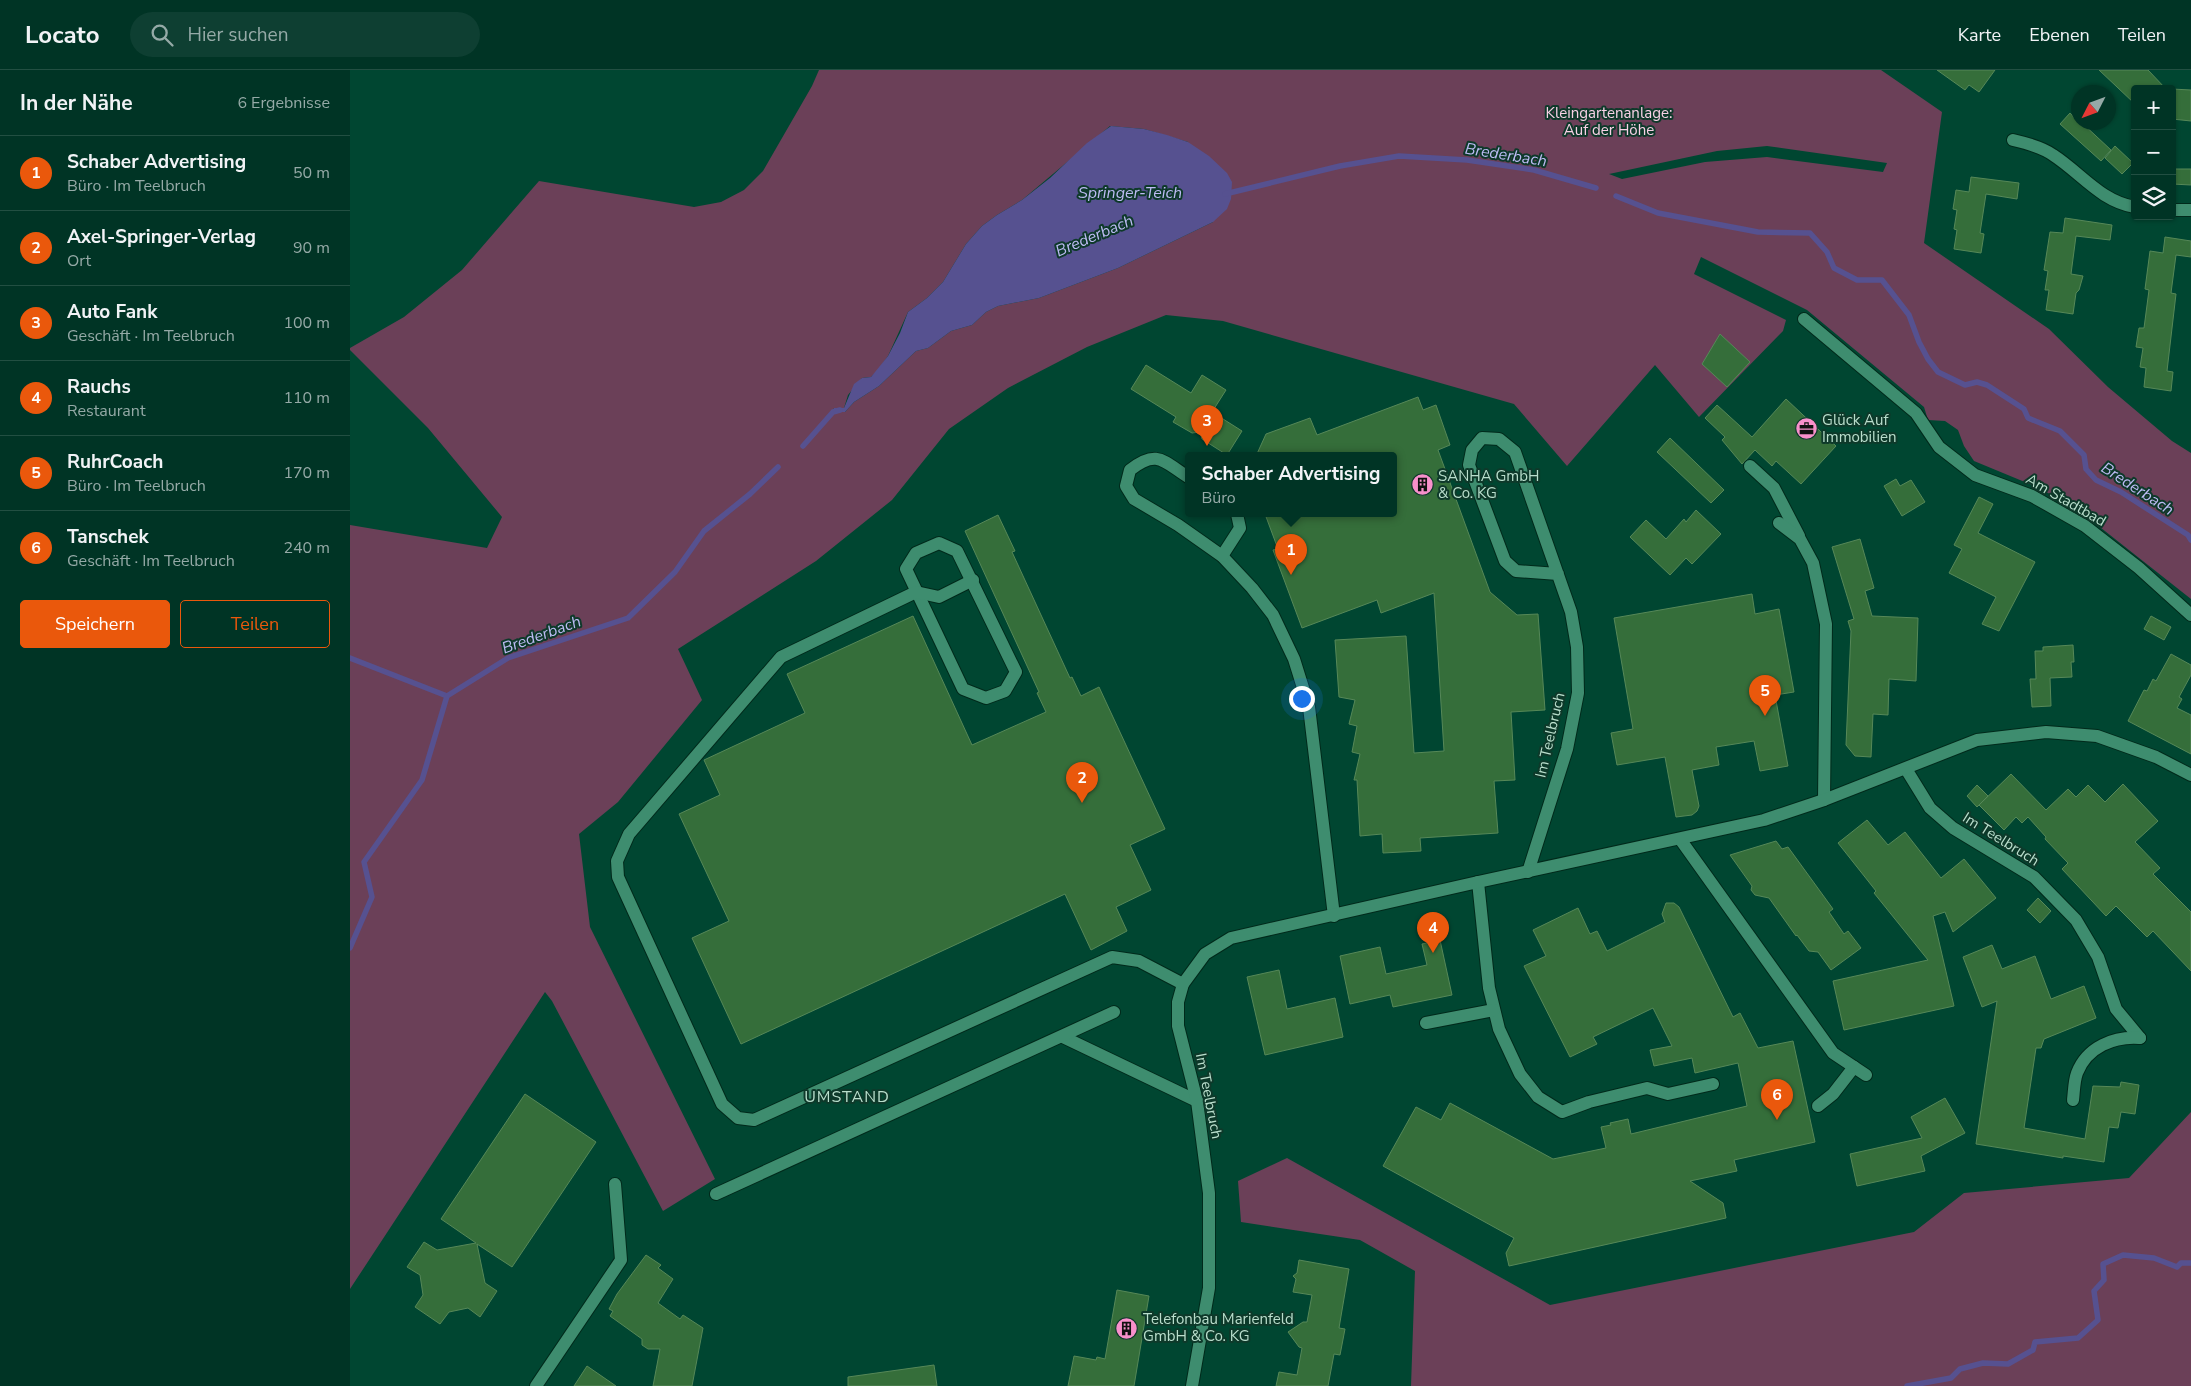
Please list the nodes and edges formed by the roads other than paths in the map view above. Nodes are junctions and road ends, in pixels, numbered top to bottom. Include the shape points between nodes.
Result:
1 (2013, 140) dead end
2 (2131, 206) edge
3 (2176, 210) edge
4 (2191, 210) edge
5 (1804, 319) dead end
6 (1750, 466) dead end
7 (1185, 475) edge
8 (1238, 517) edge
9 (1779, 523) dead end
10 (1800, 538) junction
11 (1222, 556) junction
12 (1558, 574) junction
13 (973, 580) junction
14 (916, 592) junction
15 (2191, 615) edge
16 (1906, 769) junction
17 (2191, 775) edge
18 (1824, 800) junction
19 (1680, 839) junction
20 (1528, 872) junction
21 (1478, 882) junction
22 (1334, 916) junction
23 (1183, 984) junction
24 (1494, 1010) junction
25 (1114, 1012) dead end
26 (1426, 1023) dead end
27 (1063, 1036) junction
28 (1854, 1066) junction
29 (1866, 1075) dead end
30 (1713, 1084) dead end
31 (2073, 1100) dead end
32 (1197, 1101) junction
33 (1818, 1106) dead end
34 (615, 1184) dead end
35 (716, 1194) dead end
36 (536, 1386) edge
37 (1192, 1386) edge

1 - 2 street via 2052,154 2095,190
3 - 4 street
5 - 15 street, Am Stadtbad via 1916,413 1939,447 1975,474 2032,496 2085,526 2139,568
6 - 10 street via 1774,488
7 - 11 street via 1160,458 1143,459 1130,470 1126,486 1134,499
8 - 11 street via 1240,528
9 - 10 street
10 - 18 street via 1813,562 1826,624
11 - 22 street via 1273,615 1294,659 1309,707
12 - 12 street, Im Teelbruch via 1515,452 1500,439 1482,438 1472,450 1469,465 1505,561 1516,571
12 - 20 street, Im Teelbruch via 1571,612 1577,647 1578,693 1567,749
13 - 14 street via 939,597
13 - 14 street via 958,551 939,543 916,553 906,569
13 - 14 street via 1016,672 1005,691 986,698 963,689
14 - 23 street via 781,657 629,834 617,862 618,877 722,1104 738,1118 754,1120 1112,957 1139,961
16 - 17 street, Im Teelbruch via 1977,740 2046,732 2097,736 2156,757
16 - 18 street, Im Teelbruch
16 - 31 street, Im Teelbruch via 1930,808 1952,828 2034,877 2076,920 2098,958 2116,1009 2140,1038 2115,1038 2090,1054 2076,1074
18 - 19 street, Im Teelbruch via 1764,820
19 - 20 street, Im Teelbruch
19 - 28 street via 1833,1052
20 - 21 street, Im Teelbruch
21 - 22 street, Im Teelbruch
21 - 24 street
22 - 23 street, Im Teelbruch via 1231,938 1205,954
23 - 32 street, Im Teelbruch via 1178,1002 1178,1026
24 - 26 street
24 - 30 street via 1520,1074 1538,1097 1562,1112 1588,1102 1647,1088 1668,1094
25 - 27 street
27 - 32 street
27 - 35 street
28 - 29 street
28 - 33 street via 1833,1094
32 - 37 street, Im Teelbruch via 1209,1193 1209,1288
34 - 36 street via 621,1260

